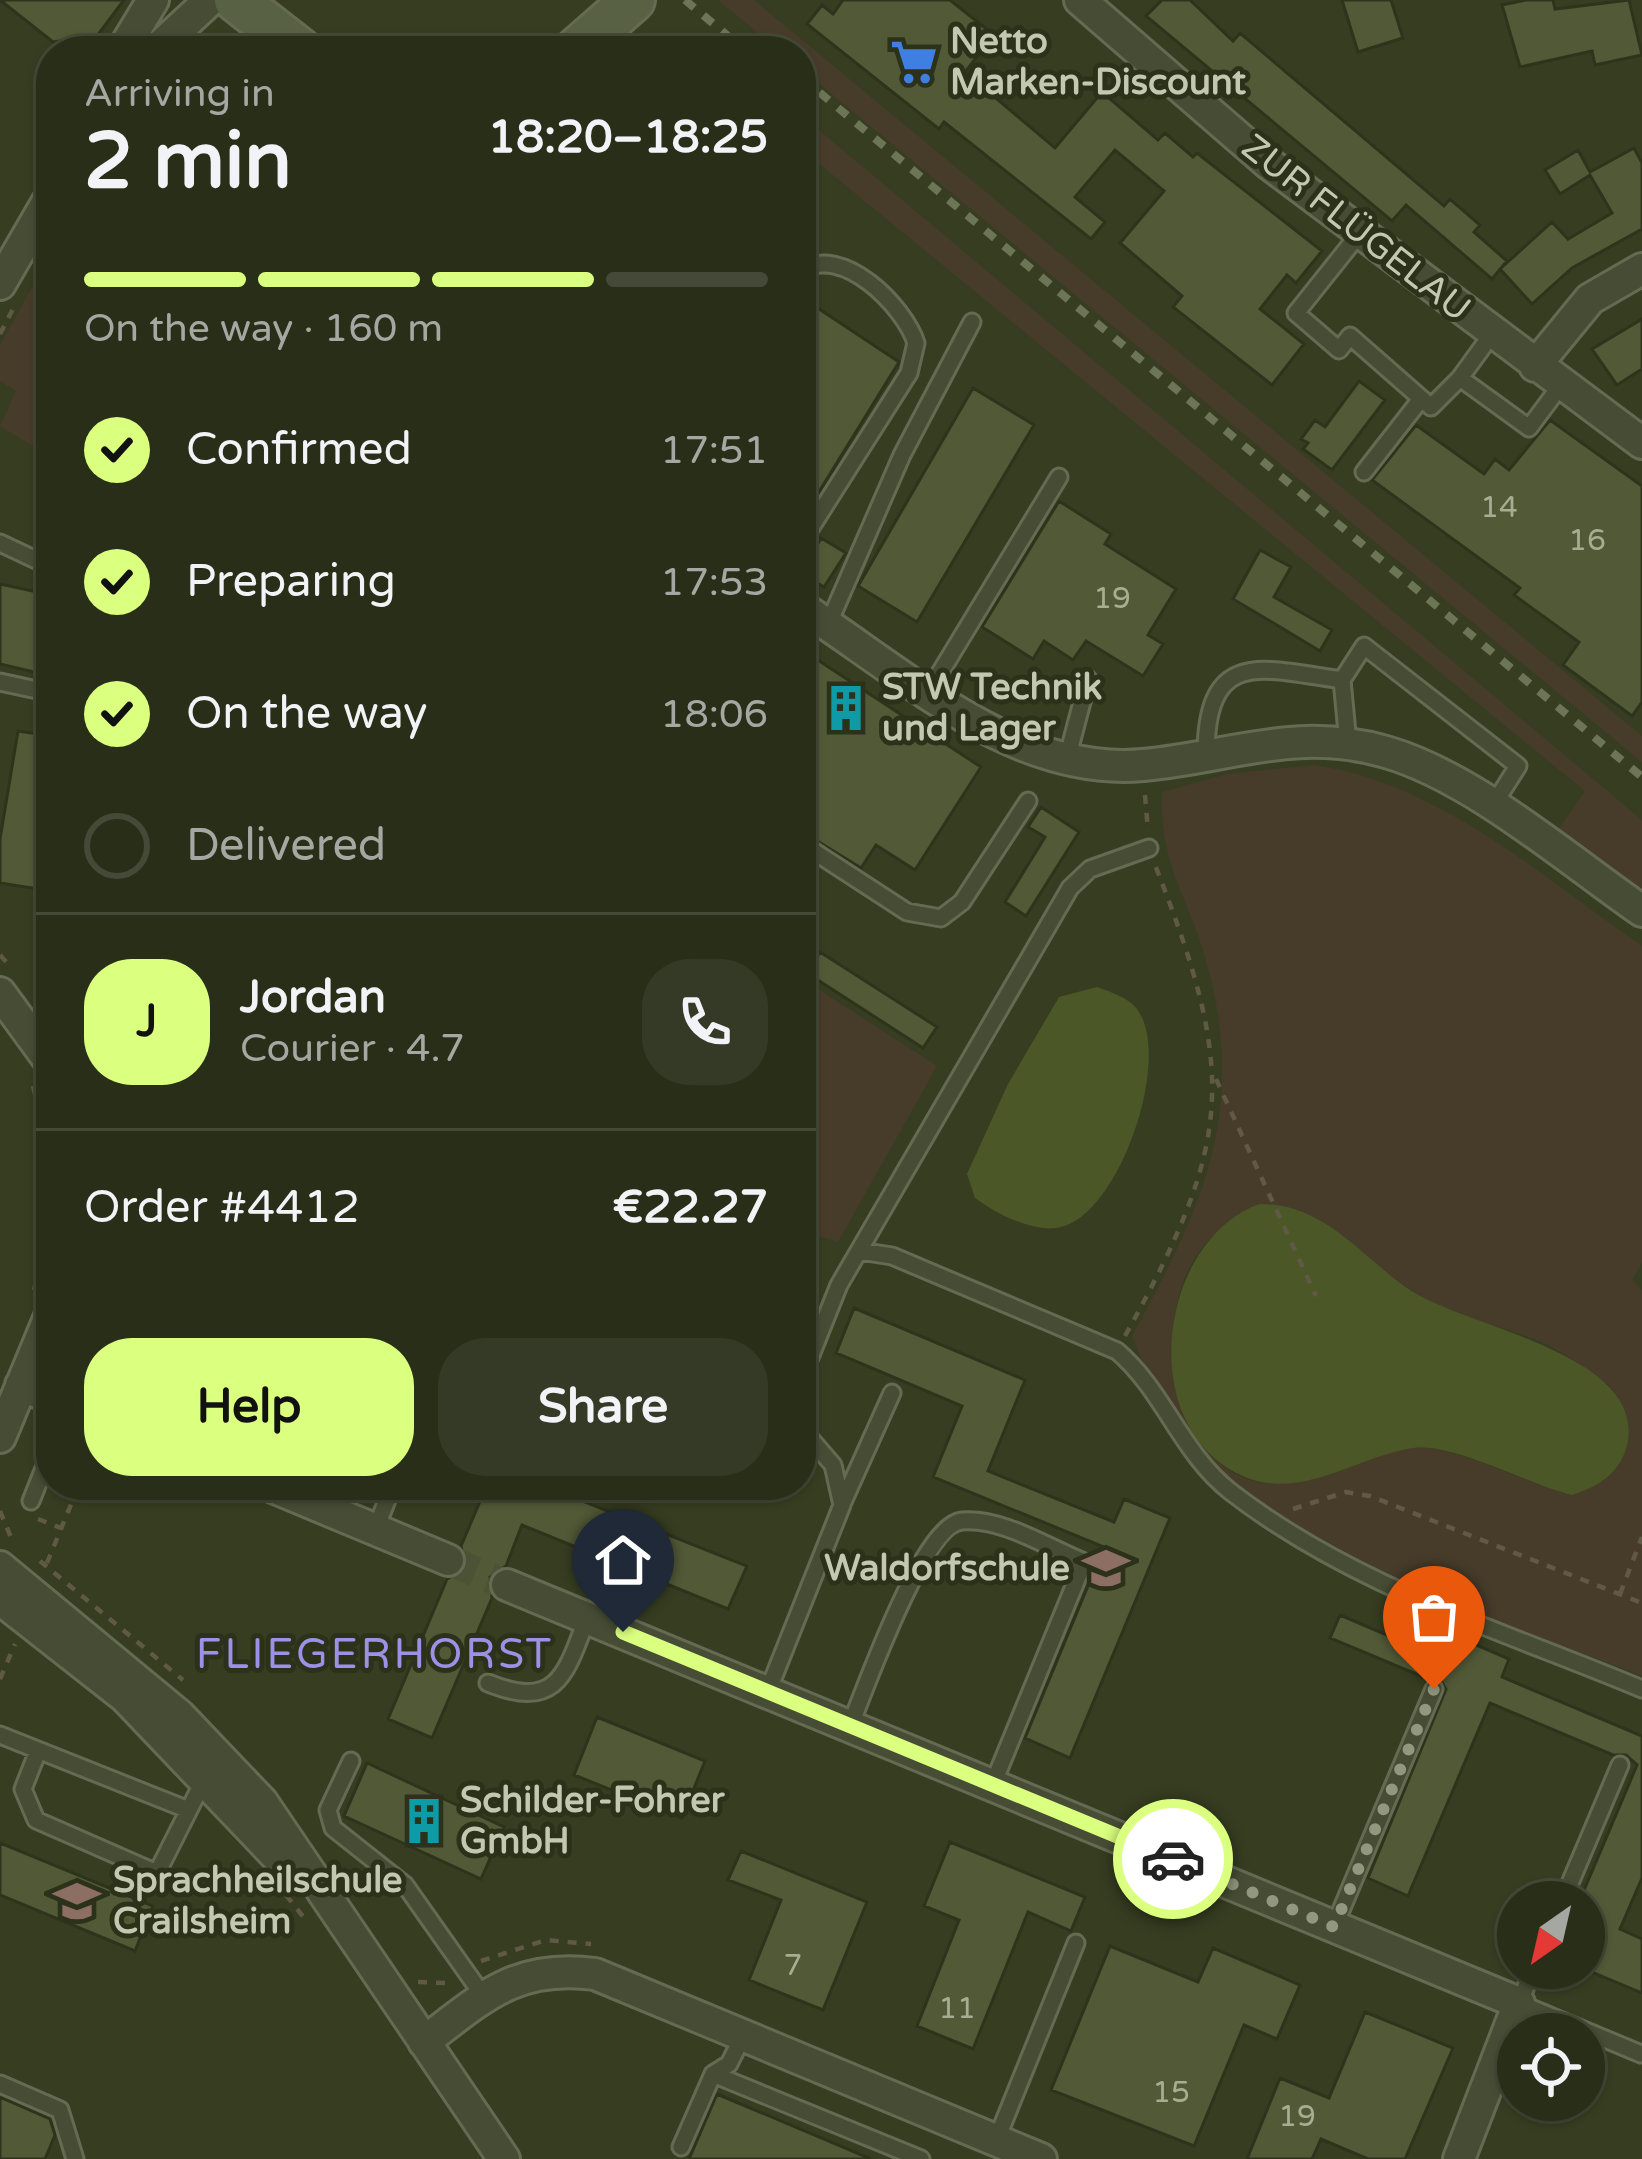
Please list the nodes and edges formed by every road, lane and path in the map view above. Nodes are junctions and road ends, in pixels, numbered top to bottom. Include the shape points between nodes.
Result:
1 (154, 0) edge
2 (209, 0) edge
3 (236, 0) edge
4 (633, 0) edge
5 (1098, 6) edge
6 (131, 36) edge
7 (171, 36) edge
8 (282, 36) edge
9 (591, 36) edge
10 (36, 222) edge
11 (1359, 234) junction
12 (816, 265) edge
13 (1642, 269) edge
14 (0, 284) edge
15 (972, 322) dead end
16 (1492, 334) junction
17 (1535, 366) junction
18 (1460, 378) junction
19 (1561, 385) junction
20 (1421, 399) junction
21 (1642, 443) edge
22 (1364, 472) dead end
23 (1059, 477) dead end
24 (816, 519) edge
25 (0, 543) edge
26 (36, 560) edge
27 (816, 617) edge
28 (828, 625) junction
29 (1088, 679) dead end
30 (1342, 680) junction
31 (0, 682) edge
32 (36, 690) edge
33 (929, 691) junction
34 (1348, 743) junction
35 (1206, 752) junction
36 (1066, 759) junction
37 (1143, 765) junction
38 (1028, 801) dead end
39 (1492, 807) junction
40 (1149, 848) junction
41 (816, 853) edge
42 (1642, 911) edge
43 (0, 993) edge
44 (36, 1051) edge
45 (1214, 1073) junction
46 (860, 1251) junction
47 (1316, 1295) dead end
48 (816, 1343) edge
49 (36, 1350) edge
50 (1117, 1351) junction
51 (21, 1385) junction
52 (36, 1391) edge
53 (892, 1393) dead end
54 (0, 1437) edge
55 (816, 1447) edge
56 (36, 1488) edge
57 (74, 1500) edge
58 (306, 1500) edge
59 (387, 1500) edge
60 (31, 1501) dead end
61 (842, 1505) junction
62 (1277, 1523) junction
63 (376, 1528) junction
64 (1642, 1538) edge
65 (448, 1560) tunnel mouth
66 (0, 1567) edge
67 (43, 1574) dead end
68 (507, 1585) tunnel mouth
69 (1620, 1594) junction
70 (0, 1599) edge
71 (1642, 1604) edge
72 (587, 1618) junction
73 (19, 1633) dead end
74 (0, 1679) edge
75 (488, 1683) dead end
76 (1434, 1689) dead end
77 (1642, 1690) edge
78 (768, 1691) junction
79 (850, 1726) junction
80 (0, 1735) edge
81 (38, 1751) junction
82 (351, 1761) dead end
83 (1620, 1765) dead end
84 (214, 1769) junction
85 (993, 1784) junction
86 (186, 1809) junction
87 (1571, 1881) edge
88 (1334, 1927) junction
89 (1076, 1943) dead end
90 (1525, 1989) edge
91 (484, 1997) junction
92 (1519, 2003) junction
93 (743, 2036) junction
94 (424, 2042) junction
95 (1641, 2054) edge
96 (713, 2074) junction
97 (0, 2084) edge
98 (996, 2140) junction
99 (681, 2147) dead end
100 (1034, 2158) edge
101 (74, 2159) edge
102 (505, 2159) edge
103 (921, 2159) edge
104 (1459, 2159) edge

1 - 6 street
2 - 7 street
3 - 8 main road
4 - 9 main road
5 - 11 street, ZUR FLÜGELAU
10 - 14 street
11 - 16 street, ZUR FLÜGELAU
11 - 20 lane via 1296,313 1339,350 1350,336
12 - 24 lane via 839,266 895,305 916,343 909,373
13 - 17 street via 1590,299
15 - 28 lane via 902,455
16 - 17 street, ZUR FLÜGELAU
16 - 18 lane
17 - 19 street, ZUR FLÜGELAU
18 - 19 lane via 1529,428
18 - 20 lane via 1431,407
19 - 21 street, ZUR FLÜGELAU
20 - 22 lane
23 - 33 lane
25 - 26 lane
27 - 28 street
28 - 33 street
29 - 36 lane
30 - 34 lane
30 - 35 lane via 1257,668 1235,673 1210,702
30 - 39 lane via 1364,646 1518,766
31 - 32 lane
33 - 36 street via 1010,740
34 - 35 street via 1259,742
34 - 39 street via 1391,753
35 - 37 street
36 - 37 street
37 - 40 path
38 - 41 lane via 962,902 941,918 908,912
39 - 42 street
40 - 45 path via 1196,969
40 - 46 lane via 1090,869 1070,888
43 - 44 street
45 - 47 path
45 - 50 path via 1192,1206
46 - 48 lane
46 - 50 lane via 892,1256
49 - 51 street
50 - 62 lane via 1200,1463
51 - 52 street
51 - 54 street
53 - 61 lane
55 - 61 lane via 833,1465
56 - 60 lane
57 - 67 path
58 - 63 street
59 - 63 lane
61 - 78 lane
62 - 69 path via 1290,1510 1358,1493
62 - 77 lane via 1393,1591
63 - 65 street
64 - 69 path
66 - 84 street via 178,1715
68 - 72 street
69 - 71 path
70 - 84 street
72 - 75 lane via 548,1690 527,1696
72 - 78 street
73 - 74 path
76 - 88 lane
78 - 79 street
79 - 85 street
79 - 85 lane via 940,1529 982,1521 1084,1562
80 - 81 lane
81 - 86 lane
81 - 86 lane via 23,1789 36,1820 157,1873
82 - 91 lane via 328,1810 333,1828 405,1886
83 - 87 lane
84 - 86 lane
84 - 94 street
85 - 88 street
88 - 92 street
89 - 98 lane
90 - 92 lane
91 - 93 street via 534,1973 595,1974
91 - 94 street
92 - 95 lane
92 - 104 street
93 - 96 lane via 729,2064
93 - 98 street
94 - 102 street
96 - 99 lane
96 - 103 lane
97 - 101 lane via 60,2110
98 - 100 street

